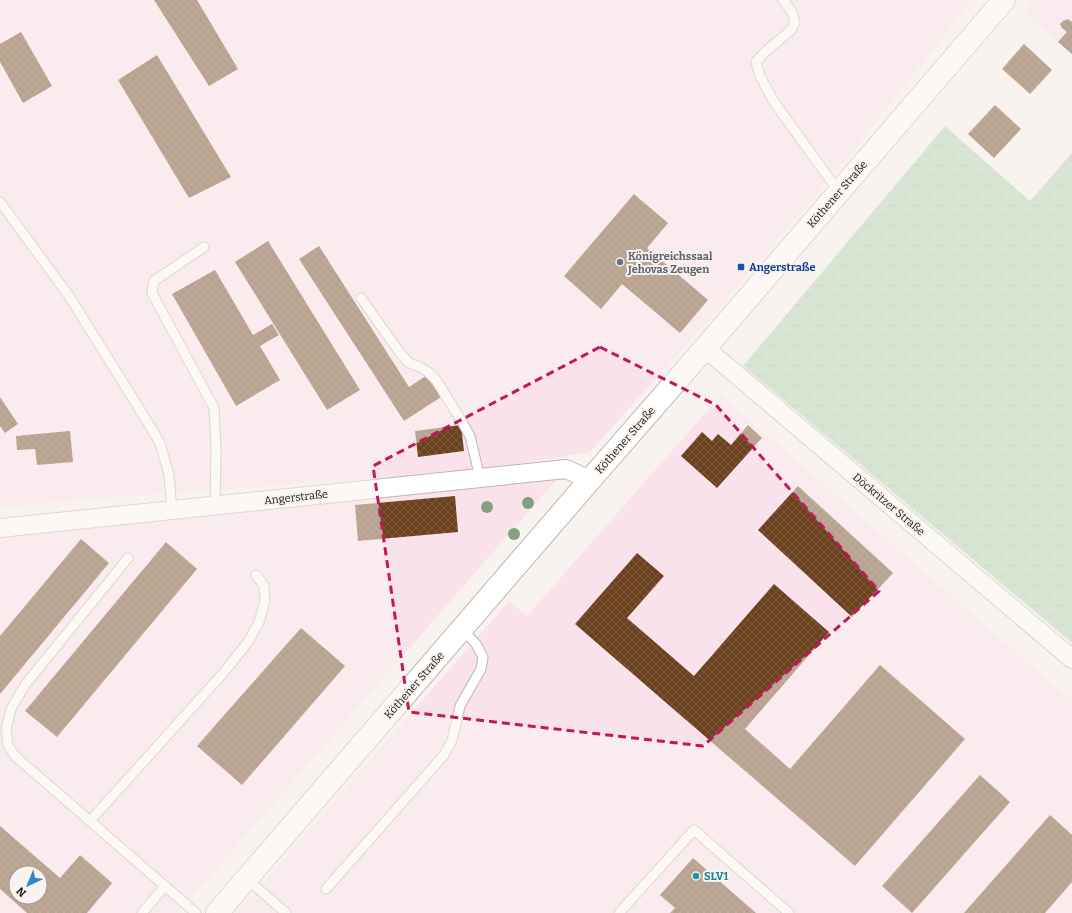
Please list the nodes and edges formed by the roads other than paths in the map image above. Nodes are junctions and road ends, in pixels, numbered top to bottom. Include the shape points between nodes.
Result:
1 (783, 0) edge
2 (1004, 0) edge
3 (839, 192) junction
4 (0, 202) edge
5 (204, 248) dead end
6 (361, 298) dead end
7 (705, 348) junction
8 (480, 478) junction
9 (590, 480) junction
10 (215, 505) junction
11 (172, 510) junction
12 (0, 528) edge
13 (128, 558) dead end
14 (256, 575) dead end
15 (462, 629) junction
16 (1072, 659) edge
17 (90, 821) junction
18 (247, 879) junction
19 (165, 886) junction
20 (326, 889) dead end
21 (142, 913) edge
22 (196, 913) edge
23 (217, 913) edge
24 (286, 913) edge
25 (619, 913) edge
26 (789, 913) edge

1 - 3 lane via 792,12 795,22 791,30 756,62 760,76 774,102
2 - 3 main road, Köthener Straße
3 - 7 main road, Köthener Straße
4 - 11 lane via 69,296 160,443 169,475
5 - 10 lane via 154,281 152,292 214,408
6 - 8 lane via 400,354 409,363 428,372 436,380 470,436
7 - 9 main road, Köthener Straße
7 - 16 street, Döckritzer Straße
8 - 9 street, Angerstraße via 566,469
8 - 10 street, Angerstraße
9 - 15 main road, Köthener Straße
10 - 11 street, Angerstraße
11 - 12 street, Angerstraße
13 - 17 lane via 25,685 11,709 6,729 8,745 15,756
14 - 17 lane via 264,586 265,601 259,622 248,642
15 - 18 main road, Köthener Straße
15 - 20 lane via 476,644 483,657 481,669 460,706 452,740 444,755
17 - 19 lane
18 - 23 main road, Köthener Straße
18 - 24 lane
19 - 21 lane
19 - 22 lane
25 - 26 lane via 694,830

